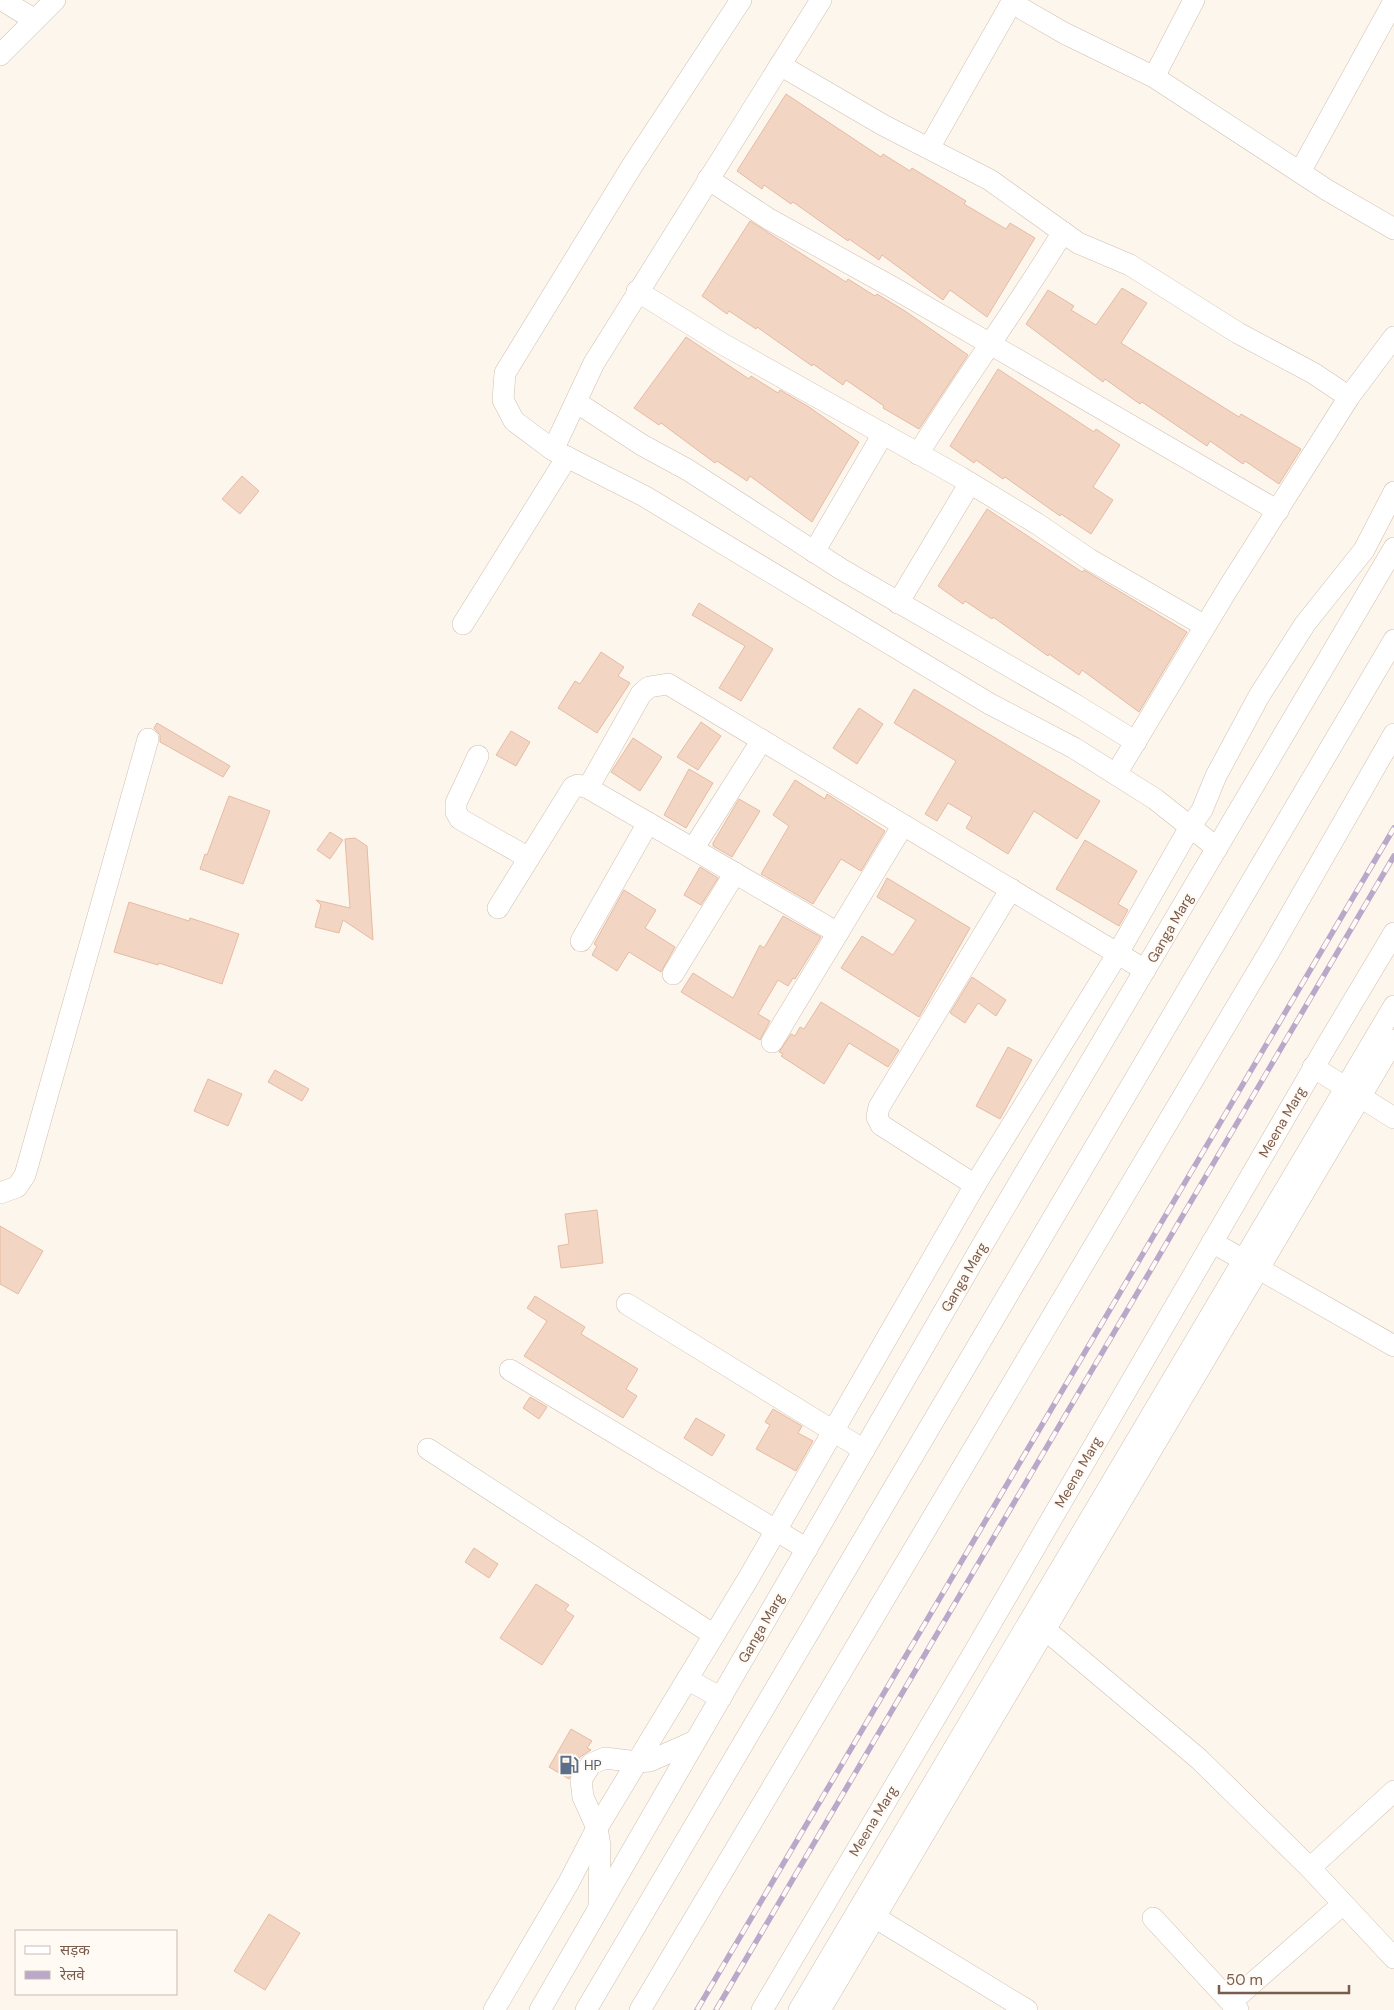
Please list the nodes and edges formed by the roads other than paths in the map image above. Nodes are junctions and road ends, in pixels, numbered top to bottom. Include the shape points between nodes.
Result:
1 (2, 0) edge
2 (55, 0) edge
3 (741, 0) edge
4 (821, 0) edge
5 (1194, 0) edge
6 (1012, 1) edge
7 (1394, 1) edge
8 (34, 20) junction
9 (0, 55) edge
10 (780, 65) junction
11 (1154, 77) junction
12 (929, 148) junction
13 (1300, 172) junction
14 (708, 179) junction
15 (1394, 229) edge
16 (1063, 232) junction
17 (637, 292) junction
18 (1394, 337) edge
19 (990, 344) junction
20 (1349, 398) junction
21 (576, 402) junction
22 (883, 434) junction
23 (560, 454) junction
24 (918, 454) junction
25 (970, 483) junction
26 (1394, 492) edge
27 (1278, 511) junction
28 (1394, 548) edge
29 (814, 552) junction
30 (898, 602) junction
31 (463, 624) dead end
32 (1205, 626) junction
33 (1394, 640) edge
34 (1394, 734) edge
35 (148, 739) dead end
36 (762, 740) junction
37 (1136, 742) junction
38 (478, 756) dead end
39 (1116, 774) junction
40 (588, 788) junction
41 (648, 823) junction
42 (903, 824) junction
43 (1190, 826) junction
44 (1217, 848) junction
45 (693, 849) junction
46 (528, 858) junction
47 (735, 873) junction
48 (1011, 890) junction
49 (498, 908) dead end
50 (838, 933) junction
51 (1394, 933) edge
52 (581, 941) dead end
53 (1118, 954) junction
54 (1145, 970) junction
55 (673, 974) dead end
56 (1394, 1006) edge
57 (1394, 1040) edge
58 (772, 1042) dead end
59 (1313, 1067) junction
60 (1353, 1092) junction
61 (1394, 1118) edge
62 (976, 1185) junction
63 (0, 1193) edge
64 (1212, 1242) junction
65 (1251, 1263) junction
66 (627, 1304) dead end
67 (1394, 1346) edge
68 (510, 1370) dead end
69 (832, 1430) junction
70 (428, 1449) dead end
71 (864, 1450) junction
72 (775, 1530) junction
73 (807, 1549) junction
74 (1038, 1624) junction
75 (714, 1635) junction
76 (687, 1679) junction
77 (721, 1698) junction
78 (695, 1741) junction
79 (637, 1762) junction
80 (1394, 1791) edge
81 (597, 1828) junction
82 (1310, 1868) junction
83 (1343, 1904) junction
84 (600, 1908) junction
85 (868, 1913) junction
86 (1153, 1918) dead end
87 (1394, 1958) edge
88 (1235, 2006) edge
89 (494, 2010) edge
90 (540, 2010) edge
91 (586, 2010) edge
92 (640, 2010) edge
93 (762, 2010) edge
94 (799, 2010) edge
95 (820, 2010) edge
96 (1027, 2010) edge

1 - 8 street
2 - 8 street
3 - 23 street via 632,166 505,373 503,400 514,421
4 - 10 street
5 - 11 street
6 - 11 street via 1064,33
6 - 12 street
7 - 13 street
8 - 9 street
10 - 12 street
10 - 14 street
11 - 13 street
12 - 16 street via 990,180
13 - 15 street
14 - 17 street
14 - 19 street via 769,219
16 - 19 street
16 - 20 street via 1078,243 1130,265 1238,332 1313,373
17 - 21 street via 594,363
17 - 22 street
18 - 20 street
19 - 24 street via 958,388
19 - 27 street
20 - 27 street
21 - 23 street
21 - 29 street
22 - 24 street
22 - 29 street
23 - 31 street
23 - 39 street via 644,496 990,704
24 - 25 street
25 - 30 street
25 - 32 street via 1089,559
26 - 43 street via 1364,550 1305,624 1259,696 1216,776 1202,810
27 - 32 street
28 - 44 street, Ganga Marg
29 - 30 street
30 - 37 street
32 - 37 street
33 - 91 street
34 - 92 street via 1266,956
35 - 63 street via 25,1176 17,1186
36 - 40 street via 668,684 658,684 641,694
36 - 42 street
36 - 45 street
37 - 39 street
38 - 46 street via 456,803 456,812 460,819
39 - 43 street
40 - 41 street
40 - 46 street via 573,786
41 - 45 street
41 - 52 street
42 - 48 street
42 - 50 street
43 - 44 street
43 - 53 street
44 - 54 street, Ganga Marg
45 - 47 street
46 - 49 street
47 - 50 street
47 - 55 street
48 - 53 street
48 - 62 street via 879,1108 877,1117 881,1125
50 - 58 street
51 - 59 street, Meena Marg
53 - 54 street
53 - 62 street
54 - 71 street, Ganga Marg
56 - 60 street
57 - 60 street
59 - 60 street
59 - 64 street, Meena Marg
60 - 61 street
60 - 65 street
62 - 69 street
64 - 65 street
64 - 93 street, Meena Marg
65 - 67 street
65 - 74 street
66 - 69 street
68 - 72 street
69 - 71 street
69 - 72 street
70 - 75 street
71 - 73 street, Ganga Marg
72 - 73 street
72 - 75 street
73 - 77 street, Ganga Marg
74 - 82 street via 1200,1759
74 - 85 street
75 - 76 street
76 - 77 street
76 - 79 street
77 - 78 street, Ganga Marg
78 - 79 street via 650,1760
78 - 84 street, Ganga Marg
79 - 81 street
79 - 81 street via 605,1758 591,1764 581,1780 583,1797
80 - 82 street
81 - 84 street
81 - 89 street
82 - 83 street
83 - 87 street
83 - 88 street
84 - 90 street, Ganga Marg
85 - 94 street
85 - 95 street
85 - 96 street
86 - 88 street

